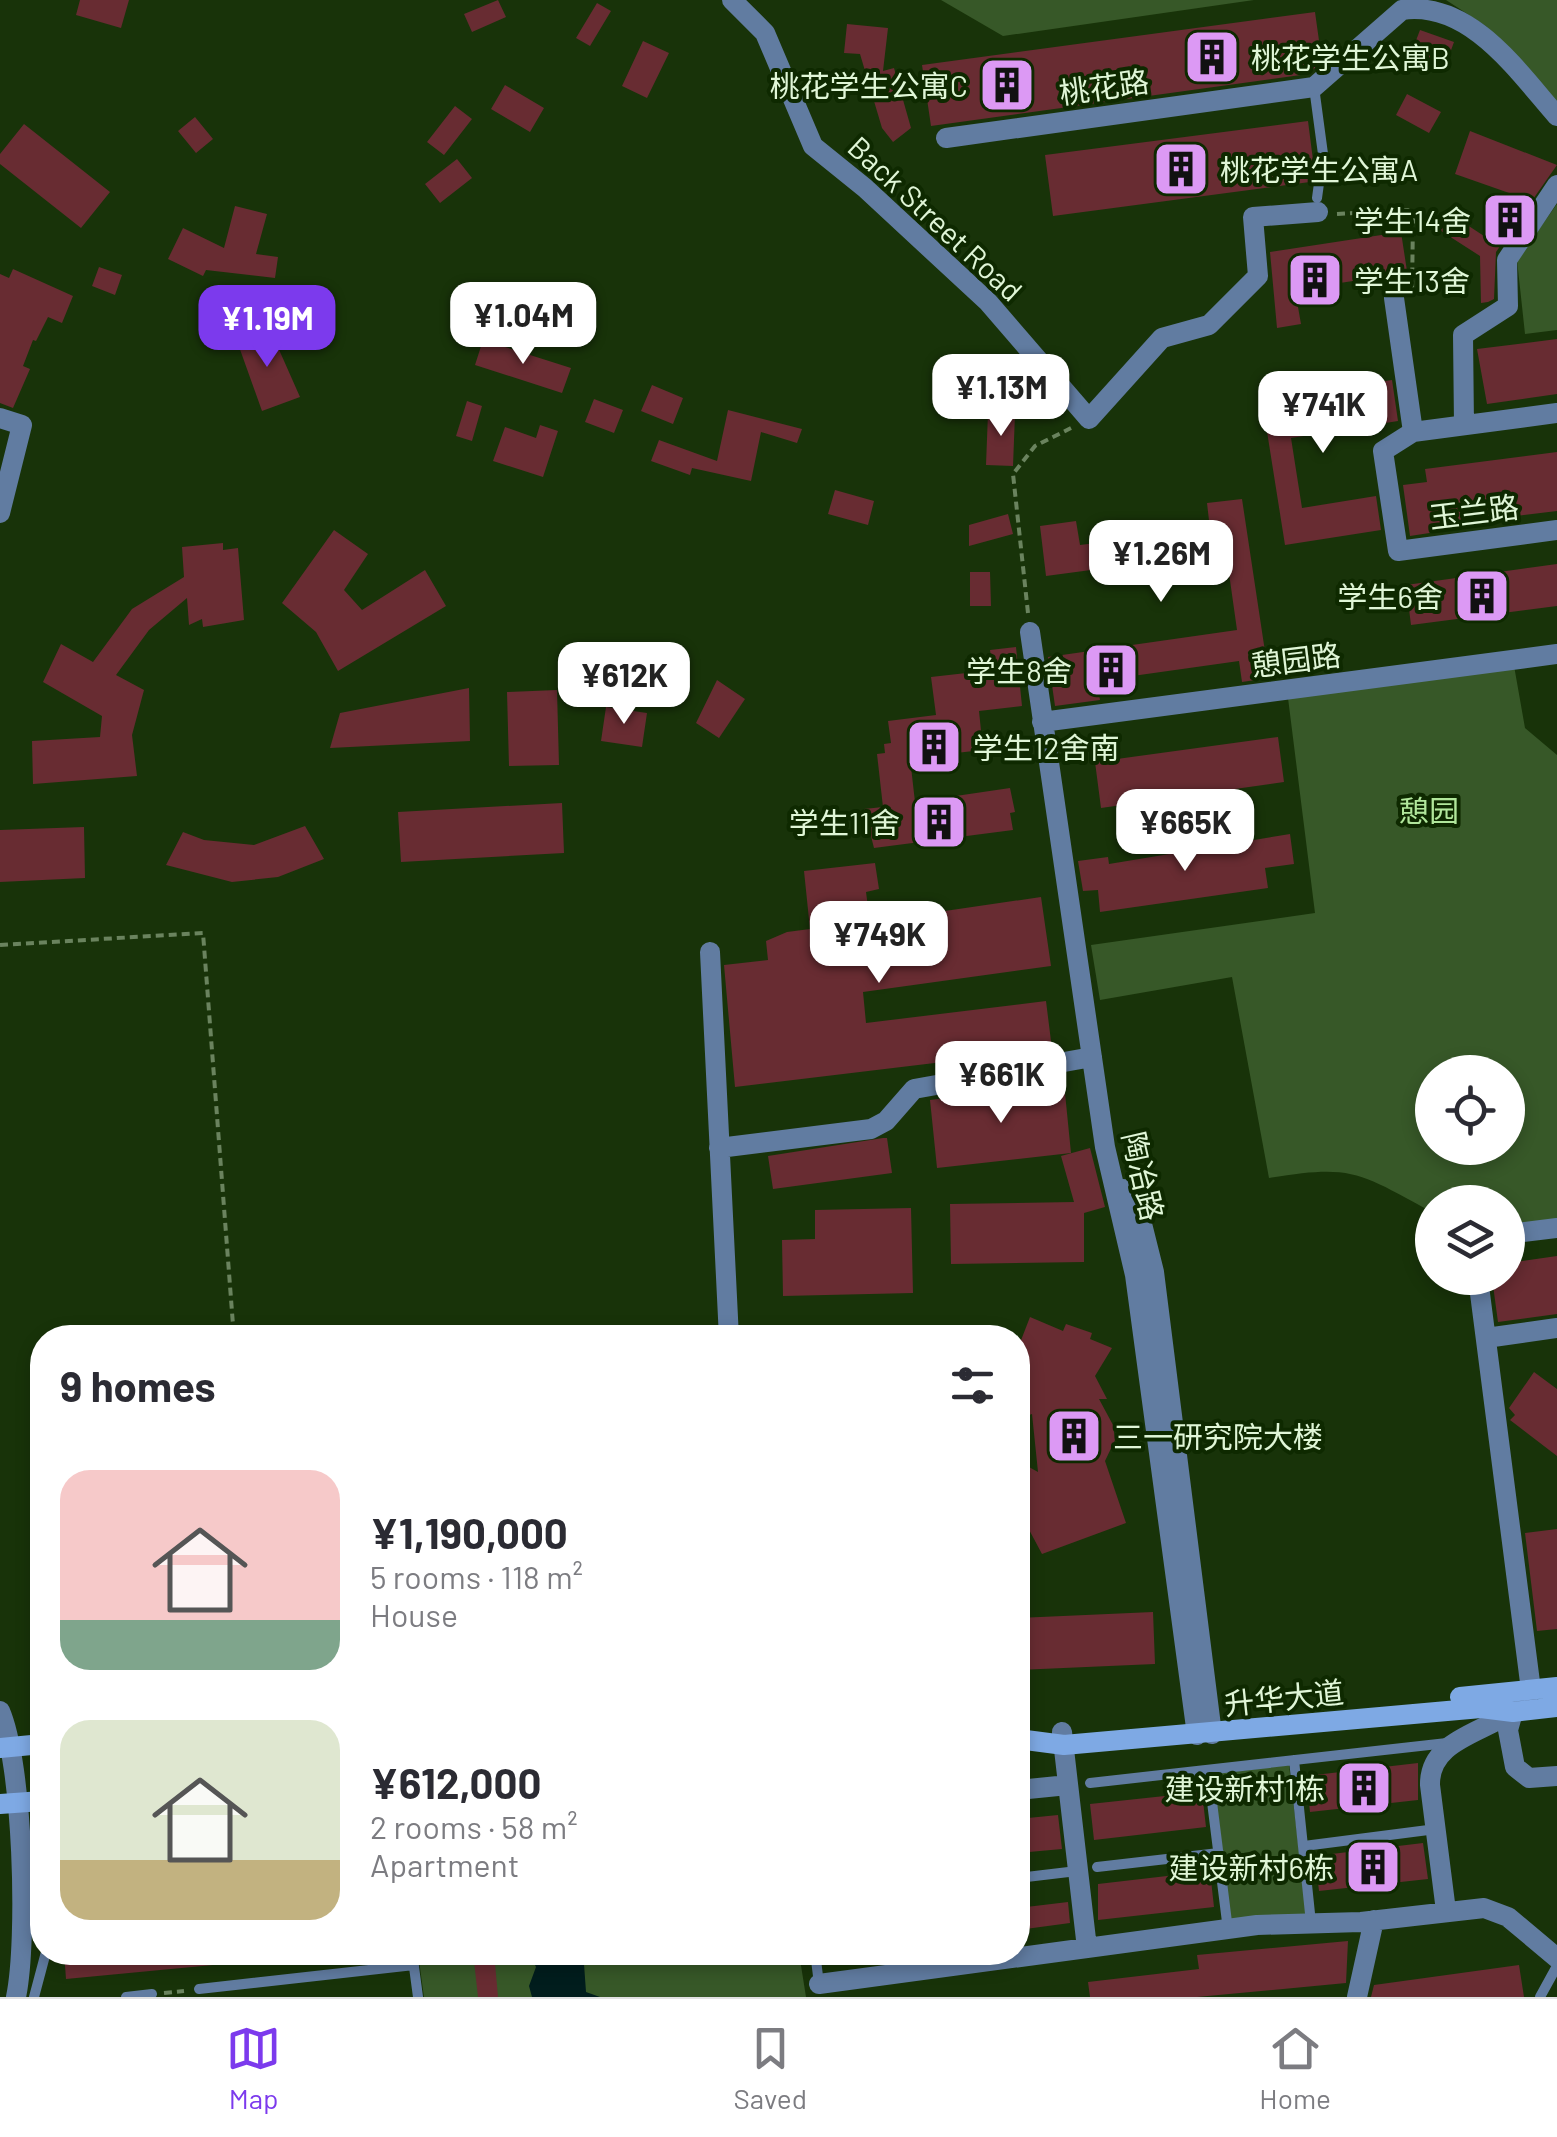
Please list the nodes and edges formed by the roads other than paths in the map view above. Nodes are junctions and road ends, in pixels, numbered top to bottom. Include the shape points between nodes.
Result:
1 (732, 0) edge
2 (1314, 87) junction
3 (1557, 116) edge
4 (946, 138) dead end
5 (1557, 186) edge
6 (1317, 205) joint
7 (1395, 307) road end
8 (1557, 413) edge
9 (0, 418) edge
10 (1464, 425) junction
11 (1412, 432) junction
12 (0, 513) edge
13 (1557, 530) edge
14 (1030, 632) road end
15 (1557, 654) edge
16 (1042, 722) junction
17 (710, 952) dead end
18 (1092, 1057) junction
19 (720, 1148) junction
20 (1557, 1228) edge
21 (1525, 1232) edge
22 (1480, 1295) edge
23 (728, 1325) edge
24 (1557, 1328) edge
25 (1486, 1338) junction
26 (1557, 1686) edge
27 (1531, 1690) junction
28 (1557, 1707) edge
29 (0, 1711) edge
30 (1513, 1712) junction
31 (1204, 1729) junction
32 (1030, 1732) edge
33 (1030, 1739) edge
34 (1063, 1739) junction
35 (1457, 1742) junction
36 (6, 1747) edge
37 (1294, 1760) junction
38 (1208, 1770) junction
39 (1557, 1776) edge
40 (1090, 1783) dead end
41 (1068, 1785) junction
42 (1030, 1789) edge
43 (9, 1804) edge
44 (1436, 1829) junction
45 (1304, 1846) junction
46 (1218, 1853) junction
47 (1087, 1869) junction
48 (1030, 1876) edge
49 (1446, 1911) junction
50 (1374, 1920) junction
51 (1311, 1923) junction
52 (1228, 1930) junction
53 (1087, 1948) junction
54 (1030, 1952) edge
55 (1557, 1958) edge
56 (43, 1965) edge
57 (370, 1965) edge
58 (414, 1965) edge
59 (817, 1965) edge
60 (915, 1965) edge
61 (1557, 1966) edge
62 (819, 1984) joint
63 (199, 1989) road end
64 (152, 1994) edge
65 (16, 1997) edge
66 (34, 1997) edge
67 (126, 1997) edge
68 (418, 1997) edge
69 (1358, 1997) edge
70 (1540, 1997) edge

1 - 6 street, Back Street Road via 765,33 813,146 988,302 1089,419 1162,338 1209,325 1258,276 1254,217
2 - 3 street via 1402,10 1419,7 1480,32
2 - 4 street, 桃花路
2 - 6 lane via 1323,154
5 - 10 street via 1507,260 1508,306 1463,335
7 - 11 street
8 - 10 street
9 - 12 street via 22,425
10 - 11 street
11 - 13 street, 玉兰路 via 1383,451 1398,551
14 - 16 street, 陶冶路
15 - 16 street, 憩园路
16 - 18 street, 陶冶路
17 - 19 street
18 - 19 street via 914,1089 871,1130
18 - 31 street, 陶冶路 via 1114,1175 1142,1220 1154,1272
19 - 23 street
20 - 21 street
22 - 25 street
24 - 25 street
25 - 27 street
26 - 27 street, 升华大道
27 - 30 street
27 - 31 street, 升华大道
28 - 30 street, 升华大道
29 - 36 street
30 - 31 street, 升华大道 via 1481,1708
30 - 35 street
30 - 39 street via 1508,1730 1515,1768 1529,1778
31 - 34 street, 升华大道
32 - 34 street, 升华大道
33 - 34 street, 升华大道
34 - 41 street
35 - 37 lane
35 - 44 street via 1430,1775
36 - 43 street
37 - 38 lane
37 - 45 lane
38 - 40 lane
38 - 46 lane
41 - 42 street
41 - 47 street
43 - 65 street via 21,1955
44 - 45 lane
44 - 49 street
45 - 51 lane
46 - 47 lane
46 - 52 lane
47 - 48 lane
47 - 53 street
49 - 50 street
49 - 55 street via 1498,1911
50 - 51 street
50 - 69 street
51 - 52 street
52 - 53 street
53 - 54 street
56 - 66 lane
57 - 63 lane
58 - 68 lane
59 - 62 lane
60 - 62 street
61 - 70 lane
64 - 67 lane

